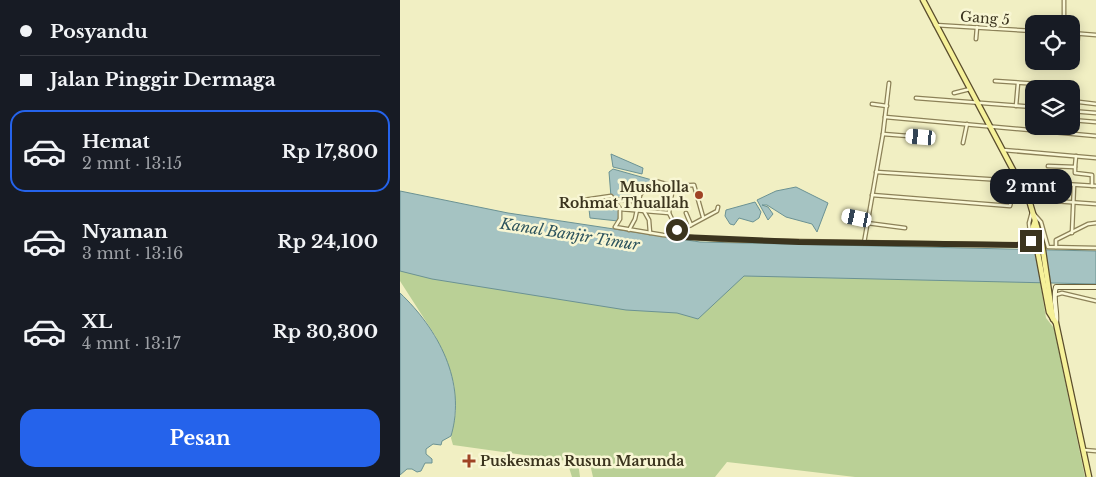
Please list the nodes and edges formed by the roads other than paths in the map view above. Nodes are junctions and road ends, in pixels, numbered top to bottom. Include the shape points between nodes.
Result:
1 (924, 0) edge
2 (1064, 0) edge
3 (1064, 15) edge
4 (936, 25) junction
5 (977, 27) junction
6 (1025, 30) edge
7 (1080, 34) edge
8 (1096, 35) edge
9 (976, 39) dead end
10 (995, 81) dead end
11 (889, 83) dead end
12 (1018, 83) junction
13 (1025, 83) edge
14 (970, 88) junction
15 (954, 93) dead end
16 (916, 98) dead end
17 (1080, 102) edge
18 (978, 103) junction
19 (872, 104) dead end
20 (1096, 104) edge
21 (887, 106) junction
22 (1016, 106) junction
23 (1025, 106) edge
24 (1080, 112) edge
25 (1096, 113) edge
26 (885, 118) junction
27 (1080, 121) edge
28 (1096, 122) edge
29 (967, 124) junction
30 (991, 127) junction
31 (883, 134) junction
32 (1096, 136) edge
33 (921, 137) dead end
34 (963, 143) dead end
35 (1003, 150) junction
36 (1076, 156) junction
37 (1096, 158) edge
38 (1048, 166) dead end
39 (1075, 167) junction
40 (876, 172) junction
41 (1020, 182) junction
42 (673, 186) junction
43 (1074, 186) junction
44 (1092, 186) junction
45 (1096, 186) edge
46 (640, 194) junction
47 (872, 195) junction
48 (614, 199) junction
49 (1029, 200) junction
50 (563, 202) dead end
51 (1072, 202) junction
52 (1096, 204) edge
53 (718, 206) dead end
54 (620, 209) junction
55 (637, 210) junction
56 (644, 211) junction
57 (1032, 211) junction
58 (686, 212) dead end
59 (670, 213) junction
60 (846, 216) dead end
61 (703, 217) junction
62 (867, 222) junction
63 (1096, 223) edge
64 (692, 225) junction
65 (905, 228) dead end
66 (629, 230) junction
67 (682, 230) junction
68 (650, 233) junction
69 (1072, 233) junction
70 (682, 237) junction
71 (864, 243) junction
72 (1056, 247) junction
73 (1096, 248) edge
74 (1096, 287) edge
75 (1055, 295) junction
76 (1096, 301) edge
77 (1055, 321) junction
78 (1082, 450) junction
79 (1096, 451) edge
80 (1089, 477) edge

1 - 4 main road
2 - 3 street
4 - 5 street, Gang 5
4 - 14 main road
5 - 6 street, Gang 5
5 - 9 street
7 - 8 street
10 - 12 street
11 - 21 street
12 - 13 street
12 - 22 street
14 - 15 street
14 - 18 main road
16 - 18 street
17 - 20 street
18 - 22 street
18 - 30 main road
19 - 21 street
21 - 26 street
22 - 23 street
24 - 25 street
26 - 29 street
26 - 31 street
27 - 28 street
29 - 30 street
29 - 34 street
30 - 32 street
30 - 35 main road
31 - 33 street
31 - 40 street
35 - 36 street
35 - 41 main road
36 - 37 street
36 - 39 street
38 - 39 street
39 - 44 street via 1075,173 1092,175
40 - 41 street
40 - 47 street
41 - 43 street
41 - 49 main road
42 - 46 street via 655,181
42 - 59 street
42 - 61 street via 694,185
43 - 44 street
43 - 51 street
44 - 45 street
46 - 48 street via 632,201
46 - 55 street
47 - 49 street via 1010,206 1012,198
47 - 62 street
48 - 50 street via 611,196
48 - 54 street
49 - 51 street
49 - 57 main road
51 - 52 street
51 - 69 street
53 - 61 street via 716,212
54 - 55 street
54 - 66 street via 620,219 615,227
55 - 56 street
55 - 66 street
56 - 59 street
56 - 68 street
57 - 71 street via 1029,222 1031,241 1027,245
57 - 72 street via 1041,222 1047,245
57 - 77 main road
58 - 64 street
59 - 67 street via 678,231
60 - 62 street
61 - 64 street
62 - 65 street
62 - 71 street
63 - 69 street
64 - 67 street
66 - 68 street
67 - 70 street
68 - 70 street
69 - 72 street via 1056,240
70 - 71 street
72 - 73 street
74 - 75 street via 1058,286
75 - 76 street via 1062,293
75 - 77 street via 1058,314
77 - 78 main road
78 - 79 street
78 - 80 main road

